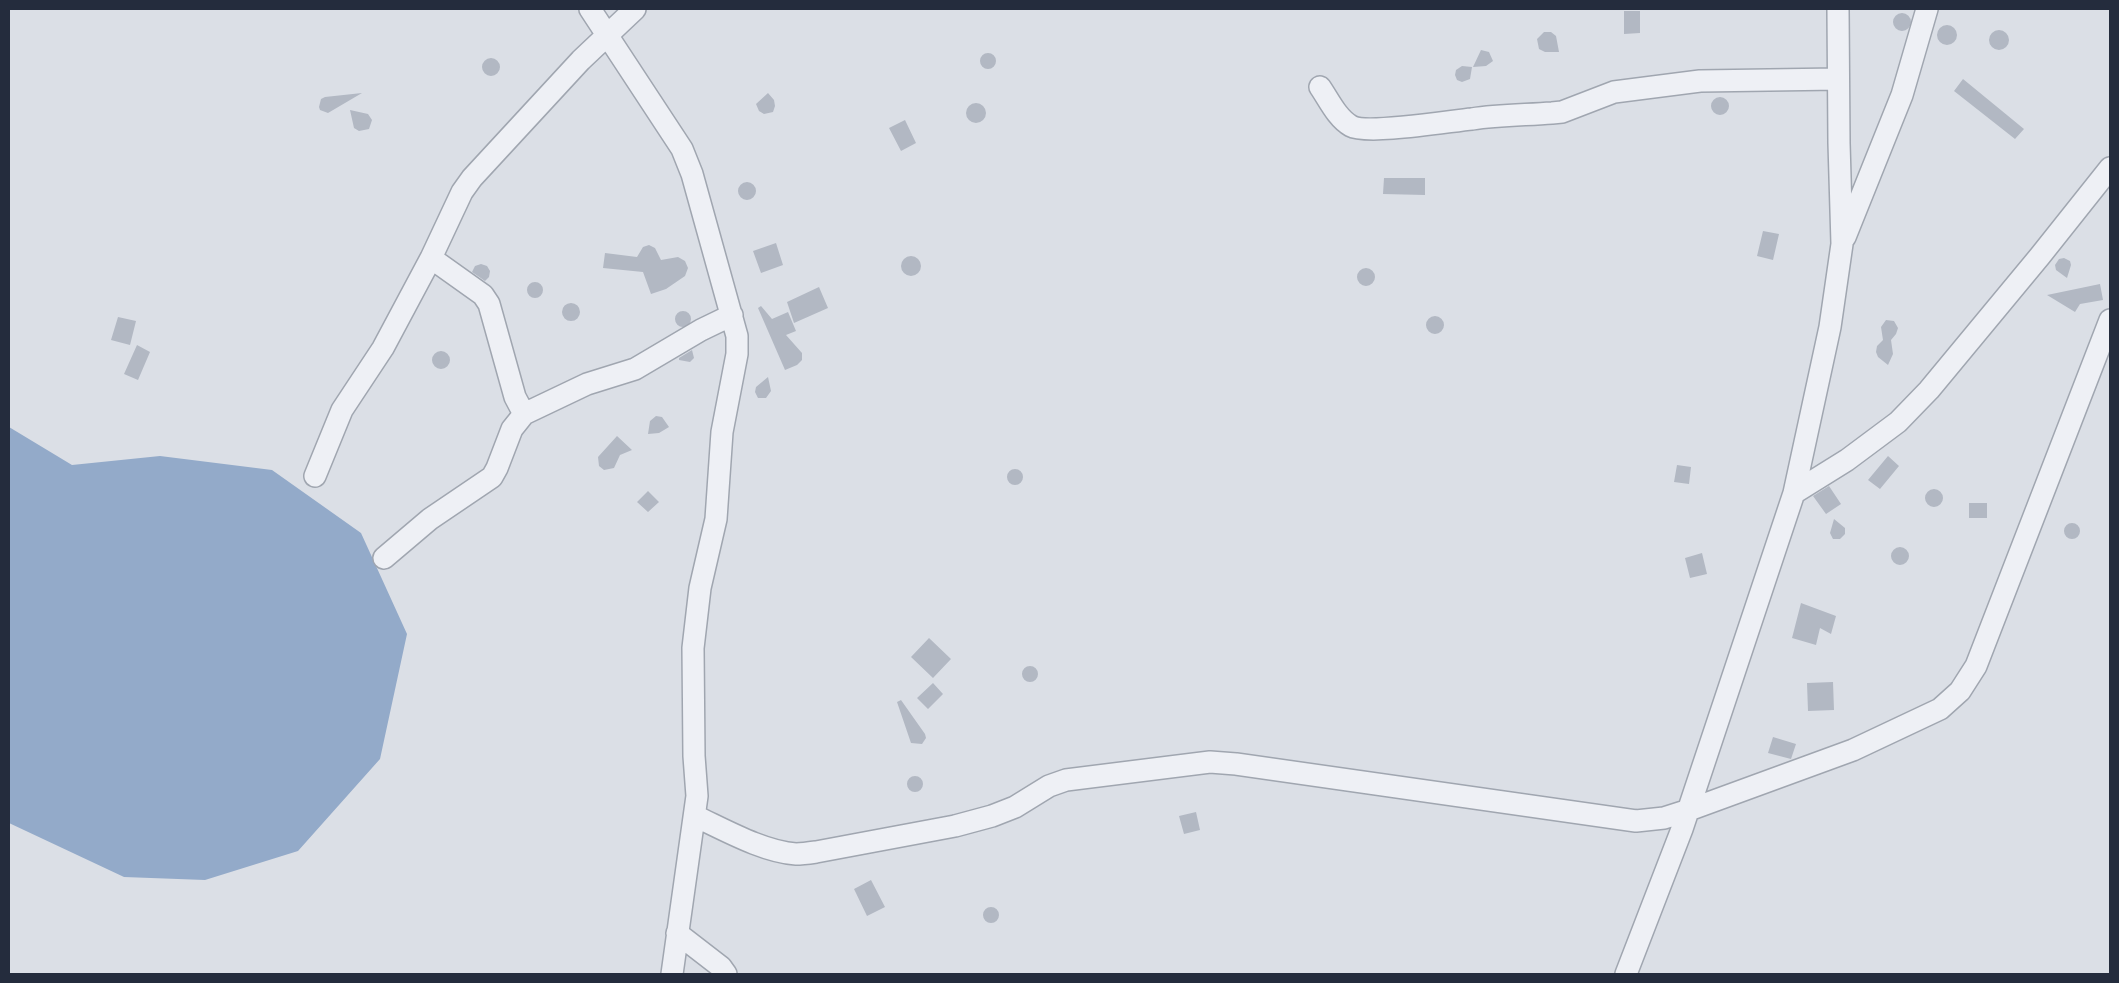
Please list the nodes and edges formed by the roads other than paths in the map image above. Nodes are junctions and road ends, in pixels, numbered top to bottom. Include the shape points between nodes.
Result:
1 (590, 9) edge
2 (635, 9) edge
3 (1838, 9) edge
4 (1927, 9) edge
5 (608, 34) junction
6 (1838, 79) junction
7 (1320, 88) dead end
8 (2108, 172) edge
9 (1842, 244) junction
10 (431, 258) junction
11 (732, 315) junction
12 (2110, 320) edge
13 (524, 414) junction
14 (315, 476) dead end
15 (1794, 493) junction
16 (384, 558) dead end
17 (1689, 810) junction
18 (695, 816) junction
19 (678, 933) junction
20 (672, 974) edge
21 (726, 974) edge
22 (1626, 974) edge

1 - 5 street
2 - 5 street
3 - 6 street
4 - 9 street via 1902,95
5 - 10 street via 472,178 462,192
5 - 11 street via 682,149
6 - 7 street via 1700,81 1614,92 1562,112 1366,129 1352,127 1341,119
6 - 9 street
8 - 15 street via 1929,390 1898,422 1847,460
9 - 15 street via 1830,326
10 - 13 street via 483,295 489,304 515,397
10 - 14 street via 383,348 342,410
11 - 13 street via 635,369 587,384
11 - 18 street via 737,354 722,432 716,519 700,588 693,648
12 - 17 street via 1976,666 1960,691 1940,709 1853,750
13 - 16 street via 512,429 492,477 430,519
15 - 17 street
17 - 18 street via 1664,818 1636,821 1210,762 1066,780 992,816 955,826 797,854 742,837
17 - 22 street
18 - 19 street
19 - 20 street
19 - 21 street

